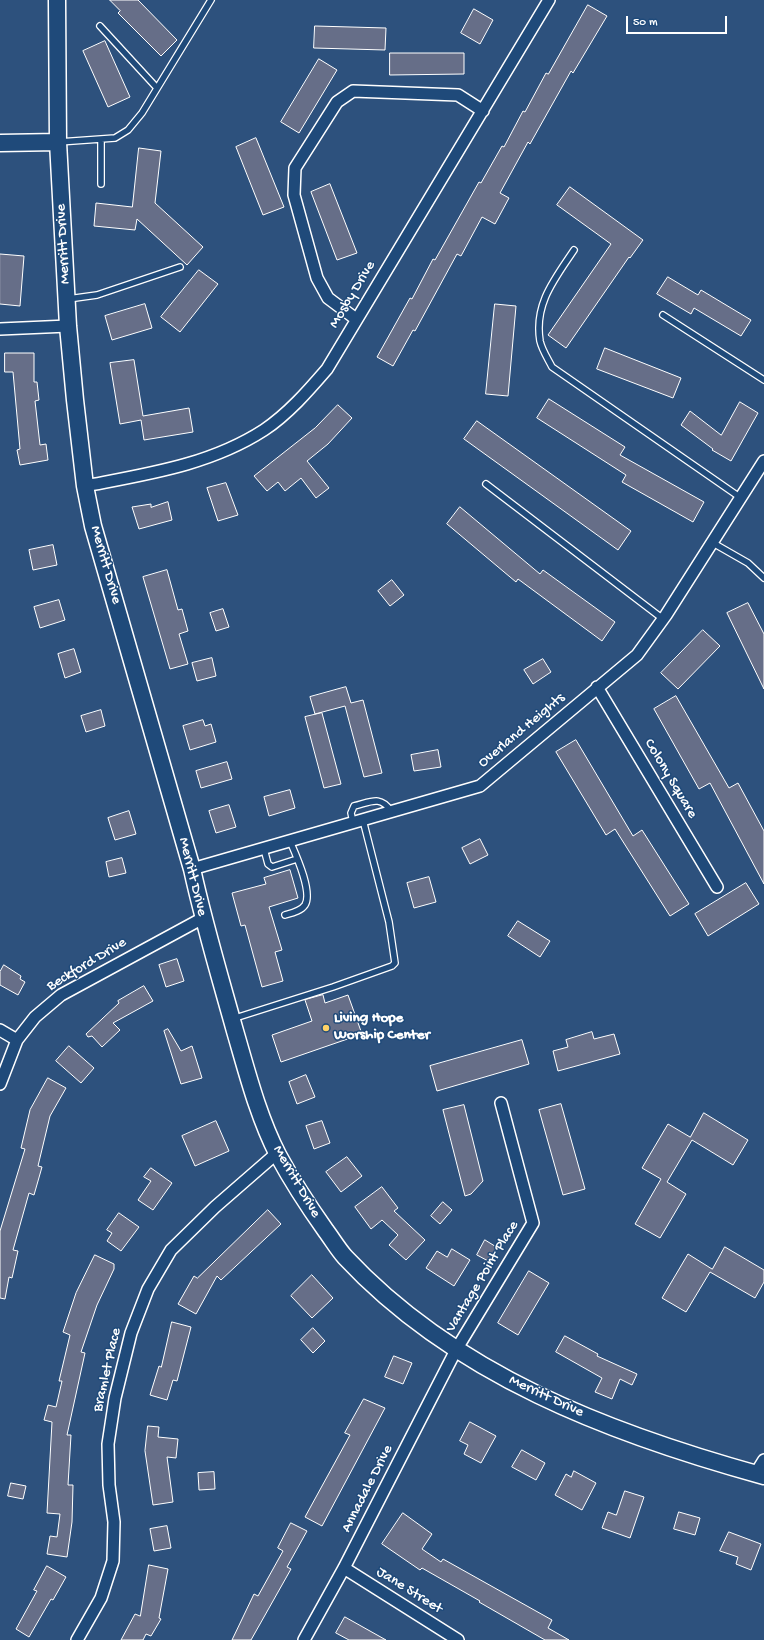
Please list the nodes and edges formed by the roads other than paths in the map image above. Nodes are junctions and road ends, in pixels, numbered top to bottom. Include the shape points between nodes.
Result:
1 (211, 0) edge
2 (549, 0) edge
3 (57, 6) edge
4 (100, 26) dead end
5 (157, 88) junction
6 (483, 111) junction
7 (101, 140) junction
8 (58, 142) junction
9 (0, 143) edge
10 (101, 184) dead end
11 (574, 250) dead end
12 (180, 267) dead end
13 (68, 299) junction
14 (663, 315) dead end
15 (356, 319) junction
16 (68, 326) junction
17 (0, 329) edge
18 (764, 380) edge
19 (764, 461) edge
20 (486, 484) dead end
21 (86, 486) junction
22 (741, 498) junction
23 (712, 544) junction
24 (764, 578) edge
25 (663, 619) junction
26 (596, 687) junction
27 (391, 811) junction
28 (358, 821) junction
29 (290, 841) junction
30 (264, 849) junction
31 (297, 859) junction
32 (192, 869) junction
33 (717, 887) dead end
34 (285, 915) dead end
35 (202, 918) junction
36 (232, 1019) junction
37 (0, 1030) edge
38 (17, 1040) junction
39 (0, 1084) edge
40 (501, 1103) dead end
41 (277, 1153) junction
42 (456, 1350) junction
43 (764, 1460) edge
44 (760, 1474) edge
45 (344, 1568) junction
46 (77, 1640) edge
47 (304, 1640) edge
48 (458, 1640) edge

1 - 5 lane
2 - 6 street, Mosby Drive
3 - 8 main road, Merritt Drive
4 - 5 lane
5 - 7 lane via 128,130 115,138
6 - 15 street, Mosby Drive
6 - 15 street via 458,95 353,91 337,102 295,168 294,195 316,278 328,298
7 - 8 lane
7 - 10 lane
8 - 9 main road
8 - 13 main road, Merritt Drive
11 - 22 lane via 548,289 540,307 540,342 552,367
12 - 13 lane via 97,295
13 - 16 main road, Merritt Drive
14 - 18 lane
15 - 21 street, Mosby Drive via 327,369 297,403 264,430 222,453 178,468
16 - 17 street
16 - 21 main road, Merritt Drive
19 - 22 street, Overland Heights
20 - 25 lane
21 - 32 main road, Merritt Drive via 93,526
22 - 23 street, Overland Heights
23 - 24 lane via 748,563
23 - 25 street, Overland Heights
25 - 26 street, Overland Heights via 637,655
26 - 27 street, Overland Heights via 480,786
26 - 33 street, Colony Square
27 - 28 street, Overland Heights
27 - 28 lane via 386,803 378,800 354,806 351,812
28 - 29 street, Overland Heights
28 - 36 lane via 389,922 395,963 333,987
29 - 30 street, Overland Heights
29 - 31 lane
30 - 31 lane via 268,864 272,867
30 - 32 street, Overland Heights
31 - 34 lane via 306,886 307,899 300,910
32 - 35 main road, Merritt Drive
35 - 36 main road, Merritt Drive
35 - 38 street, Beckford Drive via 61,995 35,1017
36 - 41 main road, Merritt Drive via 250,1079
37 - 38 street
38 - 39 street, Beckford Drive
40 - 42 street, Vantage Point Place via 533,1223
41 - 42 main road, Merritt Drive via 306,1202 344,1256 400,1309
41 - 46 street, Bramlet Place via 171,1250 148,1289 131,1333 115,1398 108,1444 109,1485 114,1522 113,1561 101,1598
42 - 44 main road, Merritt Drive via 555,1404 649,1440
42 - 45 street, Annadale Drive
43 - 44 street
45 - 47 street, Annadale Drive
45 - 48 street, Jane Street

